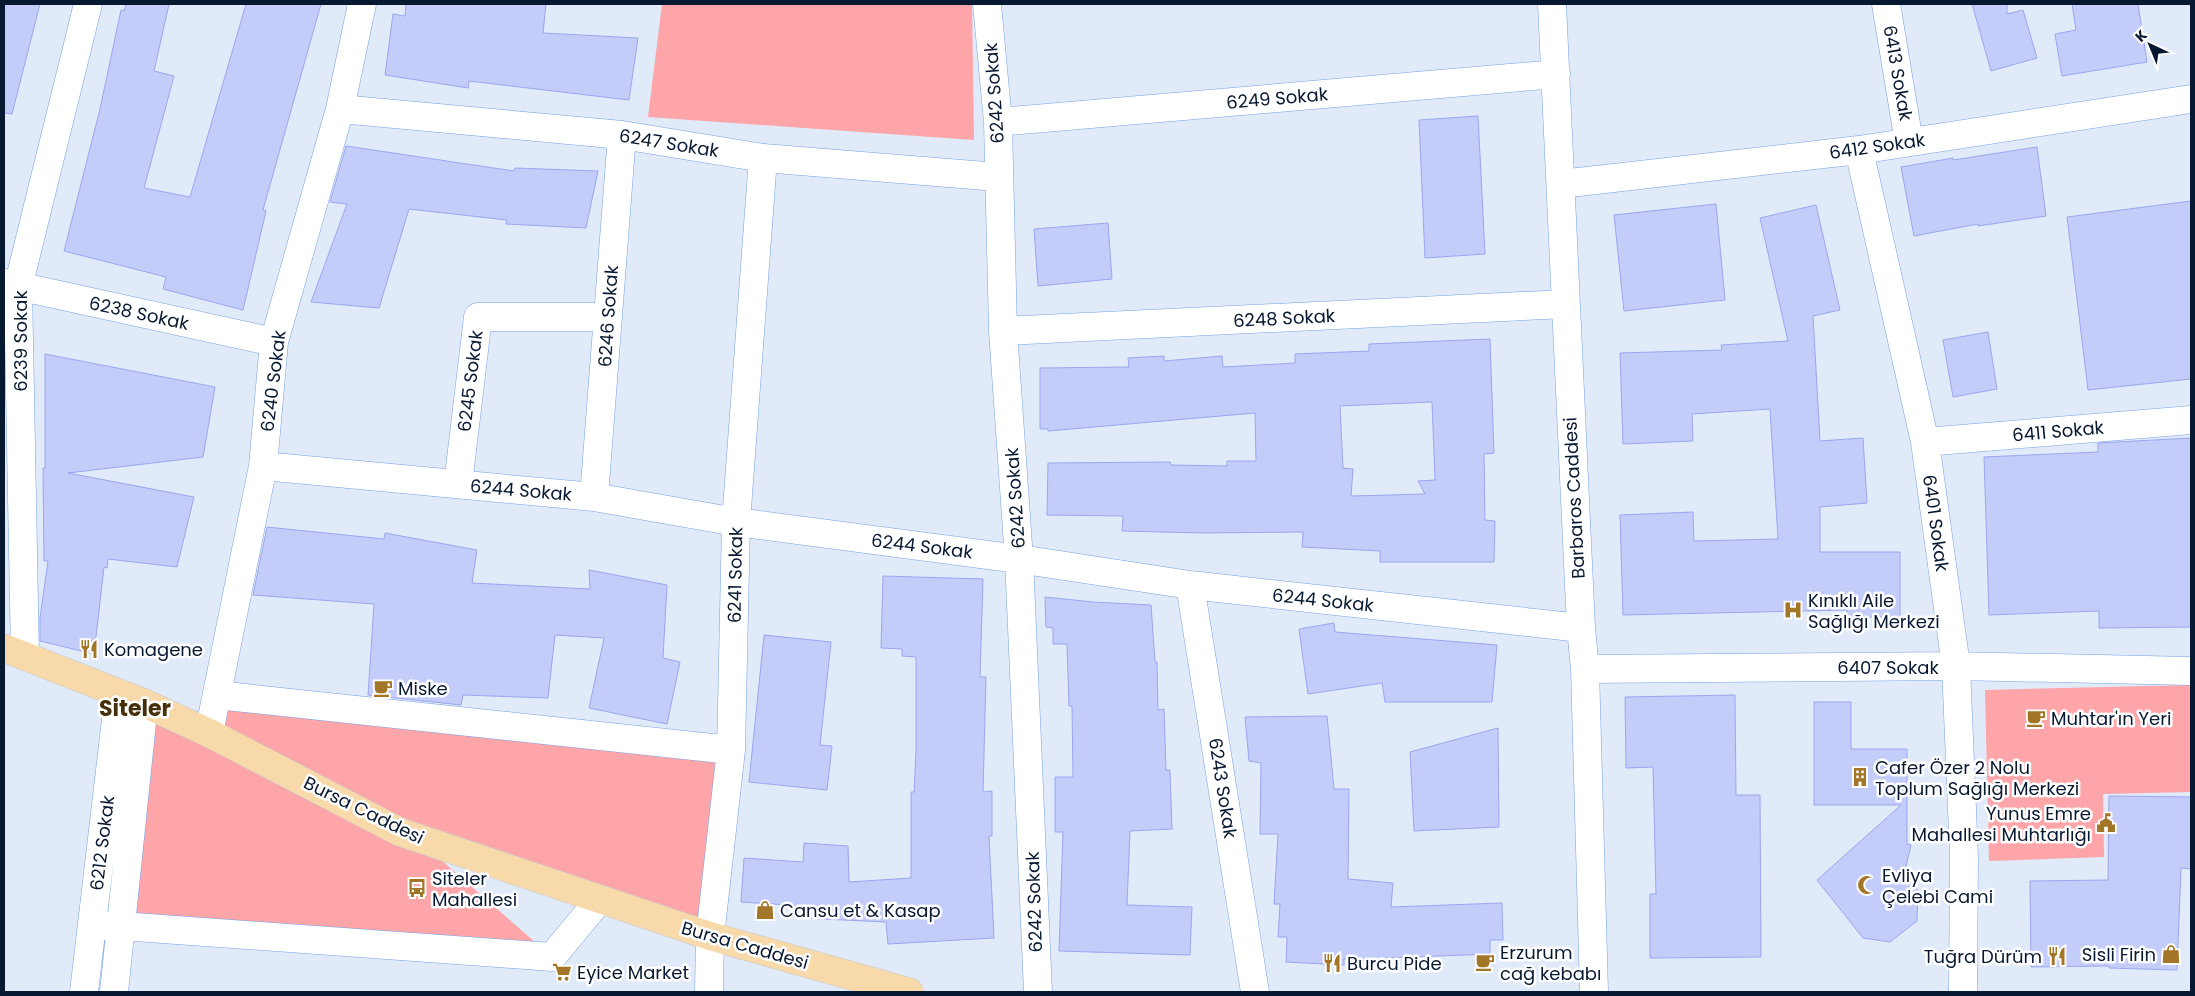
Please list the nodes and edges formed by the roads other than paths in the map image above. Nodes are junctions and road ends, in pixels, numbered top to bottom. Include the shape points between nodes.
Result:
1 (88, 4) edge
2 (362, 4) edge
3 (987, 4) edge
4 (1552, 4) edge
5 (1886, 4) edge
6 (1556, 74) junction
7 (2191, 99) edge
8 (340, 109) junction
9 (998, 122) junction
10 (622, 134) junction
11 (1909, 142) junction
12 (1859, 150) junction
13 (763, 158) junction
14 (998, 176) junction
15 (1561, 184) junction
16 (11, 285) edge
17 (1565, 304) junction
18 (608, 318) junction
19 (1003, 331) junction
20 (274, 342) junction
21 (2191, 420) edge
22 (1925, 442) junction
23 (263, 466) junction
24 (458, 484) junction
25 (594, 497) junction
26 (736, 522) junction
27 (1019, 559) junction
28 (1190, 585) junction
29 (1581, 628) junction
30 (14, 652) edge
31 (1956, 666) junction
32 (1585, 669) junction
33 (2191, 671) edge
34 (217, 695) junction
35 (132, 698) junction
36 (209, 733) junction
37 (731, 750) junction
38 (600, 899) junction
39 (92, 926) junction
40 (121, 926) junction
41 (710, 936) junction
42 (84, 992) edge
43 (114, 992) edge
44 (709, 992) edge
45 (909, 992) edge
46 (1038, 992) edge
47 (1255, 992) edge
48 (1594, 992) edge
49 (1963, 992) edge

1 - 16 street, 6239 Sokak
2 - 8 street, 6240 Sokak
3 - 9 street, 6242 Sokak
4 - 6 street, Barbaros Caddesi
5 - 11 street, 6413 Sokak
6 - 9 street, 6249 Sokak
6 - 15 street, Barbaros Caddesi
7 - 11 street, 6412 Sokak
8 - 10 street, 6247 Sokak
8 - 20 street, 6240 Sokak
9 - 14 street, 6242 Sokak
10 - 13 street, 6247 Sokak
10 - 18 street, 6246 Sokak
11 - 12 street, 6412 Sokak
12 - 15 street, 6412 Sokak
12 - 22 street, 6401 Sokak
13 - 14 street, 6247 Sokak
13 - 26 street, 6241 Sokak
14 - 19 street, 6242 Sokak
15 - 17 street, Barbaros Caddesi
16 - 20 street, 6238 Sokak
16 - 30 street, 6239 Sokak
17 - 19 street, 6248 Sokak
17 - 29 street, Barbaros Caddesi
18 - 24 street, 6245 Sokak via 478,317
18 - 25 street, 6246 Sokak
19 - 27 street, 6242 Sokak
20 - 23 street, 6240 Sokak
21 - 22 street, 6411 Sokak
22 - 31 street, 6401 Sokak
23 - 24 street, 6244 Sokak
23 - 34 street, 6240 Sokak
24 - 25 street, 6244 Sokak
25 - 26 street, 6244 Sokak
26 - 27 street, 6244 Sokak
26 - 37 street, 6241 Sokak
27 - 28 street, 6244 Sokak
27 - 46 street, 6242 Sokak
28 - 29 street, 6244 Sokak
28 - 47 street, 6243 Sokak
29 - 32 street, Barbaros Caddesi
30 - 35 main road, Bursa Caddesi
31 - 32 street, 6407 Sokak
31 - 33 street, 6407 Sokak
31 - 49 street, 6401 Sokak via 1964,858
32 - 48 street, Barbaros Caddesi
34 - 36 street, 6240 Sokak
34 - 37 street
35 - 36 main road, Bursa Caddesi
35 - 39 street, 6212 Sokak
35 - 40 street, 6212 Sokak
36 - 38 main road, Bursa Caddesi via 400,832
37 - 41 street, 6241 Sokak
38 - 40 street via 552,957
38 - 41 main road, Bursa Caddesi
39 - 40 street
39 - 42 street, 6212 Sokak
40 - 43 street, 6212 Sokak
41 - 44 street, 6241 Sokak
41 - 45 main road, Bursa Caddesi

